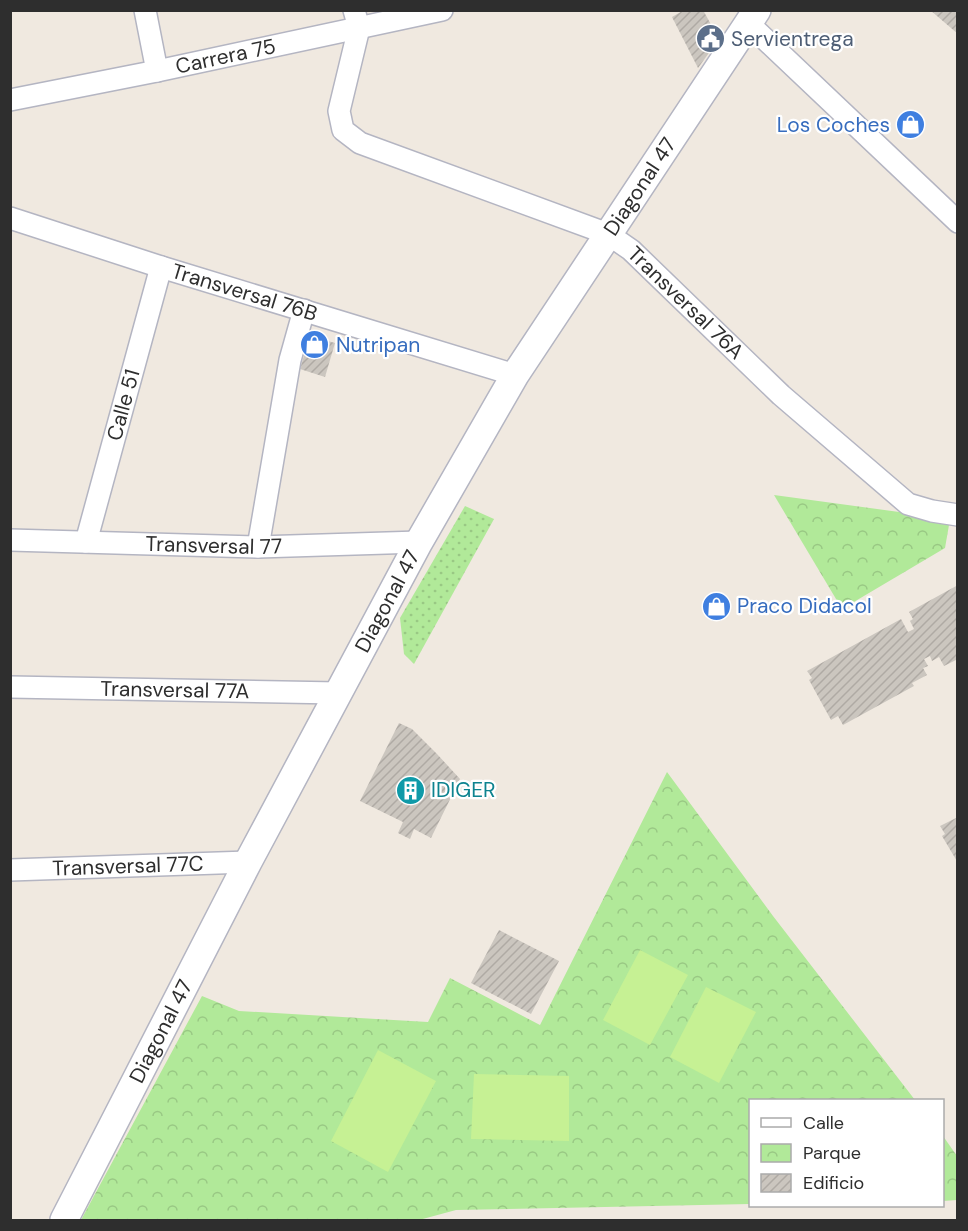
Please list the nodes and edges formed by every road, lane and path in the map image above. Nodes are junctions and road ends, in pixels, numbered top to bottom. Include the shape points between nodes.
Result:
1 (145, 10) edge
2 (442, 10) edge
3 (753, 17) edge
4 (357, 19) edge
5 (157, 70) junction
6 (10, 99) edge
7 (10, 218) edge
8 (957, 222) edge
9 (608, 234) junction
10 (161, 267) junction
11 (304, 310) junction
12 (515, 375) junction
13 (957, 515) edge
14 (10, 540) edge
15 (418, 542) junction
16 (86, 543) junction
17 (258, 547) junction
18 (10, 687) edge
19 (338, 693) junction
20 (248, 862) junction
21 (10, 870) edge
22 (64, 1221) edge

1 - 5 street
2 - 4 street, Carrera 75
3 - 8 street
3 - 9 street, Diagonal 47
4 - 5 street, Carrera 75
4 - 9 street, Transversal 76A via 339,111 343,130 360,143
5 - 6 street, Carrera 75
7 - 10 street, Transversal 76B
9 - 12 street, Diagonal 47
9 - 13 street, Transversal 76A via 631,250 780,394 908,504
10 - 11 street, Transversal 76B
10 - 16 street, Calle 51
11 - 12 street, Transversal 76B
11 - 17 street via 290,360
12 - 15 street, Diagonal 47
14 - 16 street, Transversal 77
15 - 17 street, Transversal 77
15 - 19 street, Diagonal 47
16 - 17 street, Transversal 77
18 - 19 street, Transversal 77A
19 - 20 street, Diagonal 47
20 - 21 street, Transversal 77C
20 - 22 street, Diagonal 47

